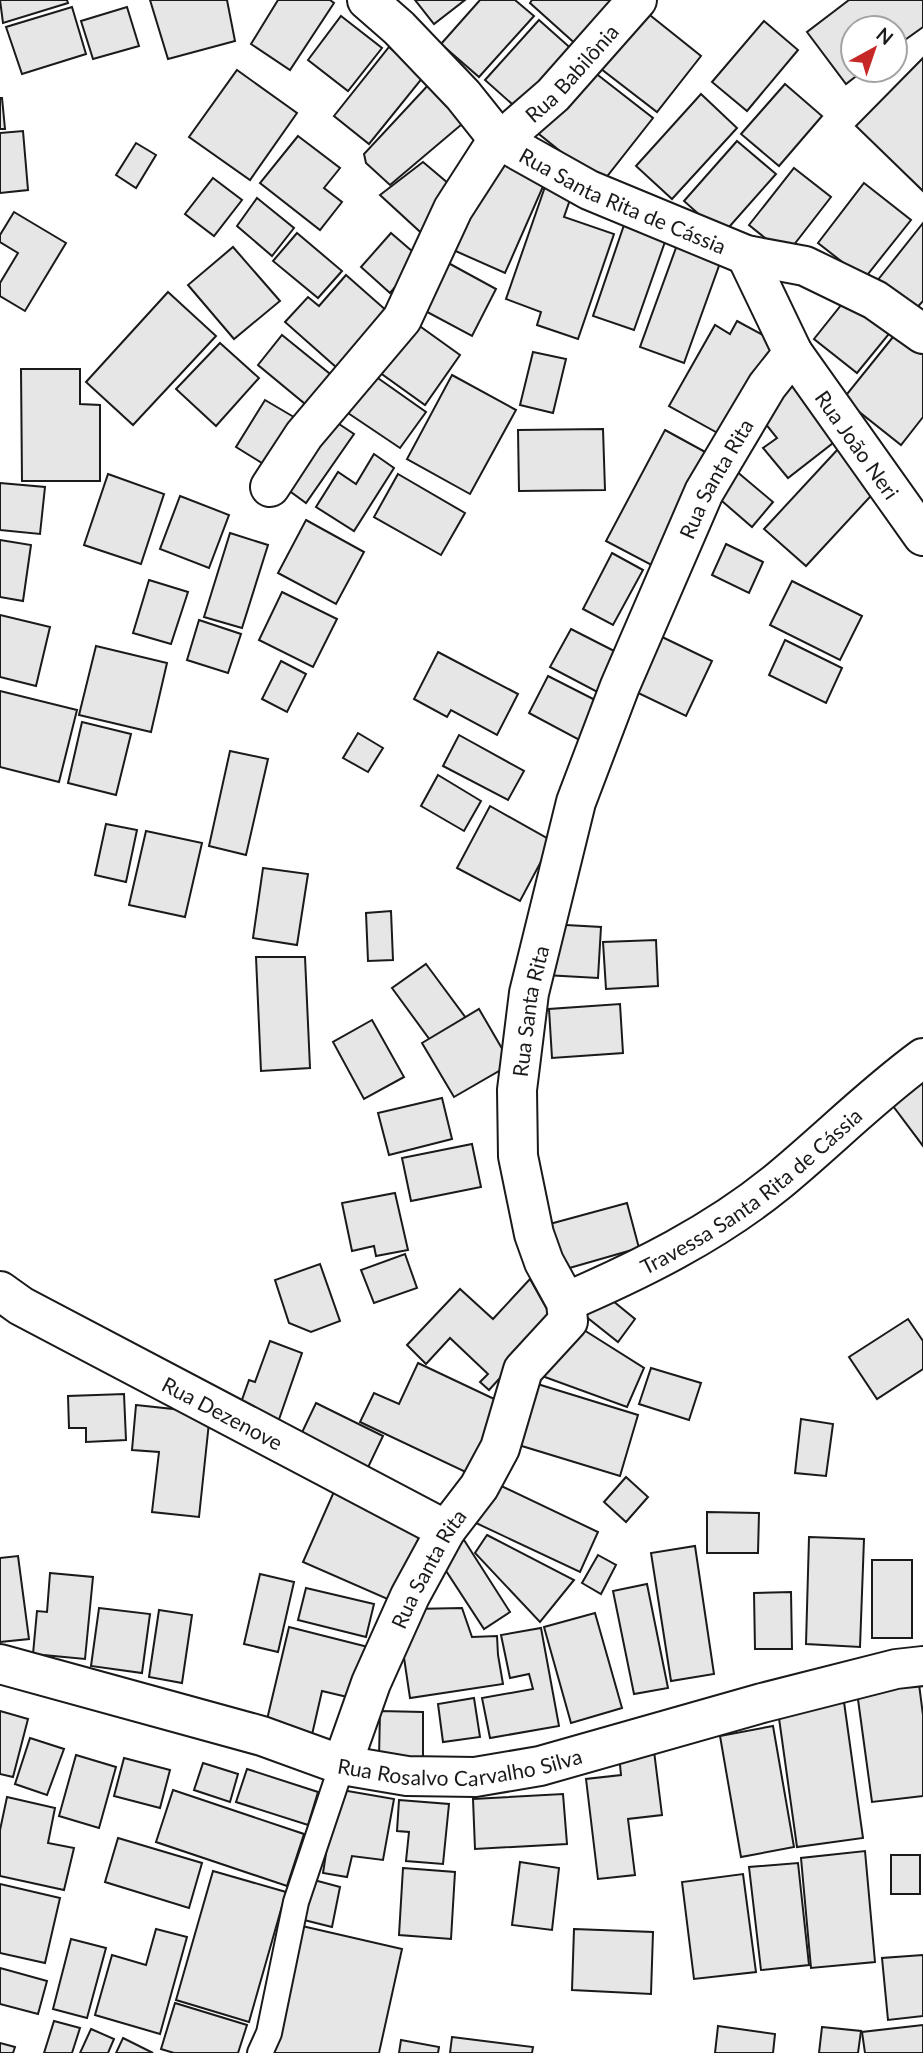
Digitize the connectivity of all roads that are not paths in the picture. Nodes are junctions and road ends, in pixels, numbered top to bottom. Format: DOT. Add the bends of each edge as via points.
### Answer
graph roads {
  1 [pos="367,0"];
  2 [pos="637,0"];
  3 [pos="498,139"];
  4 [pos="746,255"];
  5 [pos="923,334"];
  6 [pos="793,354"];
  7 [pos="270,487"];
  8 [pos="923,536"];
  9 [pos="923,1058"];
  10 [pos="0,1291"];
  11 [pos="566,1302"];
  12 [pos="446,1530"];
  13 [pos="0,1664"];
  14 [pos="923,1666"];
  15 [pos="342,1765"];
  16 [pos="260,2053"];
  1 -- 3 [label="street, Rua Santa Rita de Cássia" via="463,95"];
  2 -- 3 [label="street, Rua Babilônia" via="554,95"];
  3 -- 4 [label="street, Rua Santa Rita de Cássia" via="589,190"];
  3 -- 7 [label="street, Rua Babilônia" via="453,209 402,318 304,435"];
  4 -- 5 [label="street, Rua Santa Rita de Cássia" via="805,267 876,300"];
  4 -- 6 [label="street"];
  6 -- 8 [label="street, Rua João Neri"];
  6 -- 11 [label="street, Rua Santa Rita" via="767,386 704,492 620,686 576,802 529,993 517,1090 518,1156 534,1234"];
  9 -- 11 [label="street, Travessa Santa Rita de Cássia" via="774,1185 632,1274"];
  10 -- 12 [label="street, Rua Dezenove"];
  11 -- 12 [label="street, Rua Santa Rita" via="568,1321 523,1370 500,1448 479,1487"];
  12 -- 15 [label="street, Rua Santa Rita" via="382,1658"];
  13 -- 15 [label="street, Rua Rosalvo Carvalho Silva" via="262,1736"];
  14 -- 15 [label="street, Rua Rosalvo Carvalho Silva" via="762,1703 540,1766 475,1777 407,1776"];
  15 -- 16 [label="lane" via="296,1902 269,2033"];
}
